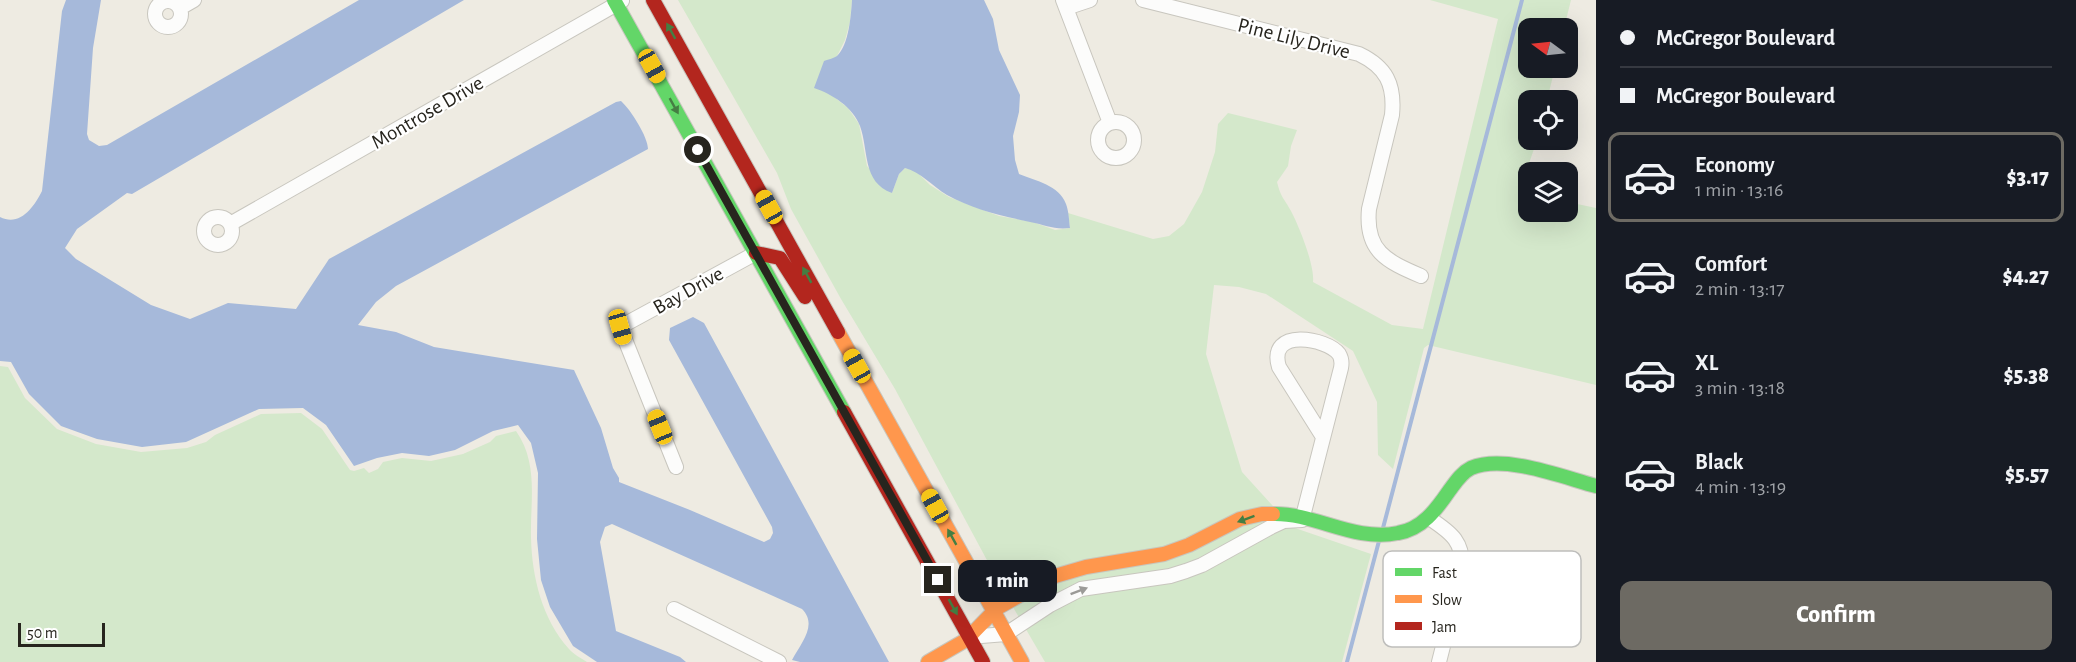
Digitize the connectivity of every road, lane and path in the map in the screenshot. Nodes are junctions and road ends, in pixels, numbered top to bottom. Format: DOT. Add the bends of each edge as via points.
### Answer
graph roads {
  1 [pos="194,0"];
  2 [pos="653,0"];
  3 [pos="1090,0"];
  4 [pos="1143,0"];
  5 [pos="619,1"];
  6 [pos="1159,2"];
  7 [pos="1064,4"];
  8 [pos="180,8"];
  9 [pos="1110,123"];
  10 [pos="230,224"];
  11 [pos="756,253"];
  12 [pos="1421,276"];
  13 [pos="838,331"];
  14 [pos="1323,437"];
  15 [pos="676,467"];
  16 [pos="1596,486"];
  17 [pos="1429,518"];
  18 [pos="1302,519"];
  19 [pos="1461,551"];
  20 [pos="674,609"];
  21 [pos="993,610"];
  22 [pos="1006,634"];
  23 [pos="969,637"];
  24 [pos="1443,647"];
  25 [pos="779,662"];
  26 [pos="928,662"];
  27 [pos="983,662"];
  28 [pos="1022,662"];
  29 [pos="1439,662"];
  1 -- 8 [label="street"];
  13 -- 2 [label="main road, one-way"];
  3 -- 7 [label="street"];
  4 -- 6 [label="street, Pine Lily Drive"];
  5 -- 10 [label="street, Montrose Drive"];
  5 -- 11 [label="main road, one-way"];
  6 -- 12 [label="street, Pine Lily Drive" via="1359,54 1383,71 1392,92 1392,115 1368,223 1376,249 1386,259"];
  7 -- 9 [label="street"];
  11 -- 13 [label="main road" via="780,258 814,310"];
  11 -- 15 [label="street, Bay Drive" via="620,327"];
  11 -- 23 [label="main road, one-way"];
  21 -- 13 [label="main road, one-way"];
  14 -- 14 [label="street" via="1342,359 1327,345 1289,340 1279,350 1279,368"];
  14 -- 18 [label="street"];
  16 -- 17 [label="main road" via="1514,466 1486,464 1463,473"];
  17 -- 18 [label="main road" via="1400,533 1372,536"];
  17 -- 19 [label="street" via="1456,540"];
  18 -- 21 [label="main road, one-way" via="1260,514 1179,549 1095,564 1052,577"];
  22 -- 18 [label="street, one-way" via="1081,589 1170,576 1202,565 1284,521"];
  20 -- 25 [label="street"];
  21 -- 22 [label="main road"];
  21 -- 23 [label="main road"];
  22 -- 23 [label="street"];
  22 -- 28 [label="main road"];
  23 -- 26 [label="main road"];
  23 -- 27 [label="main road"];
  24 -- 29 [label="street"];
}
